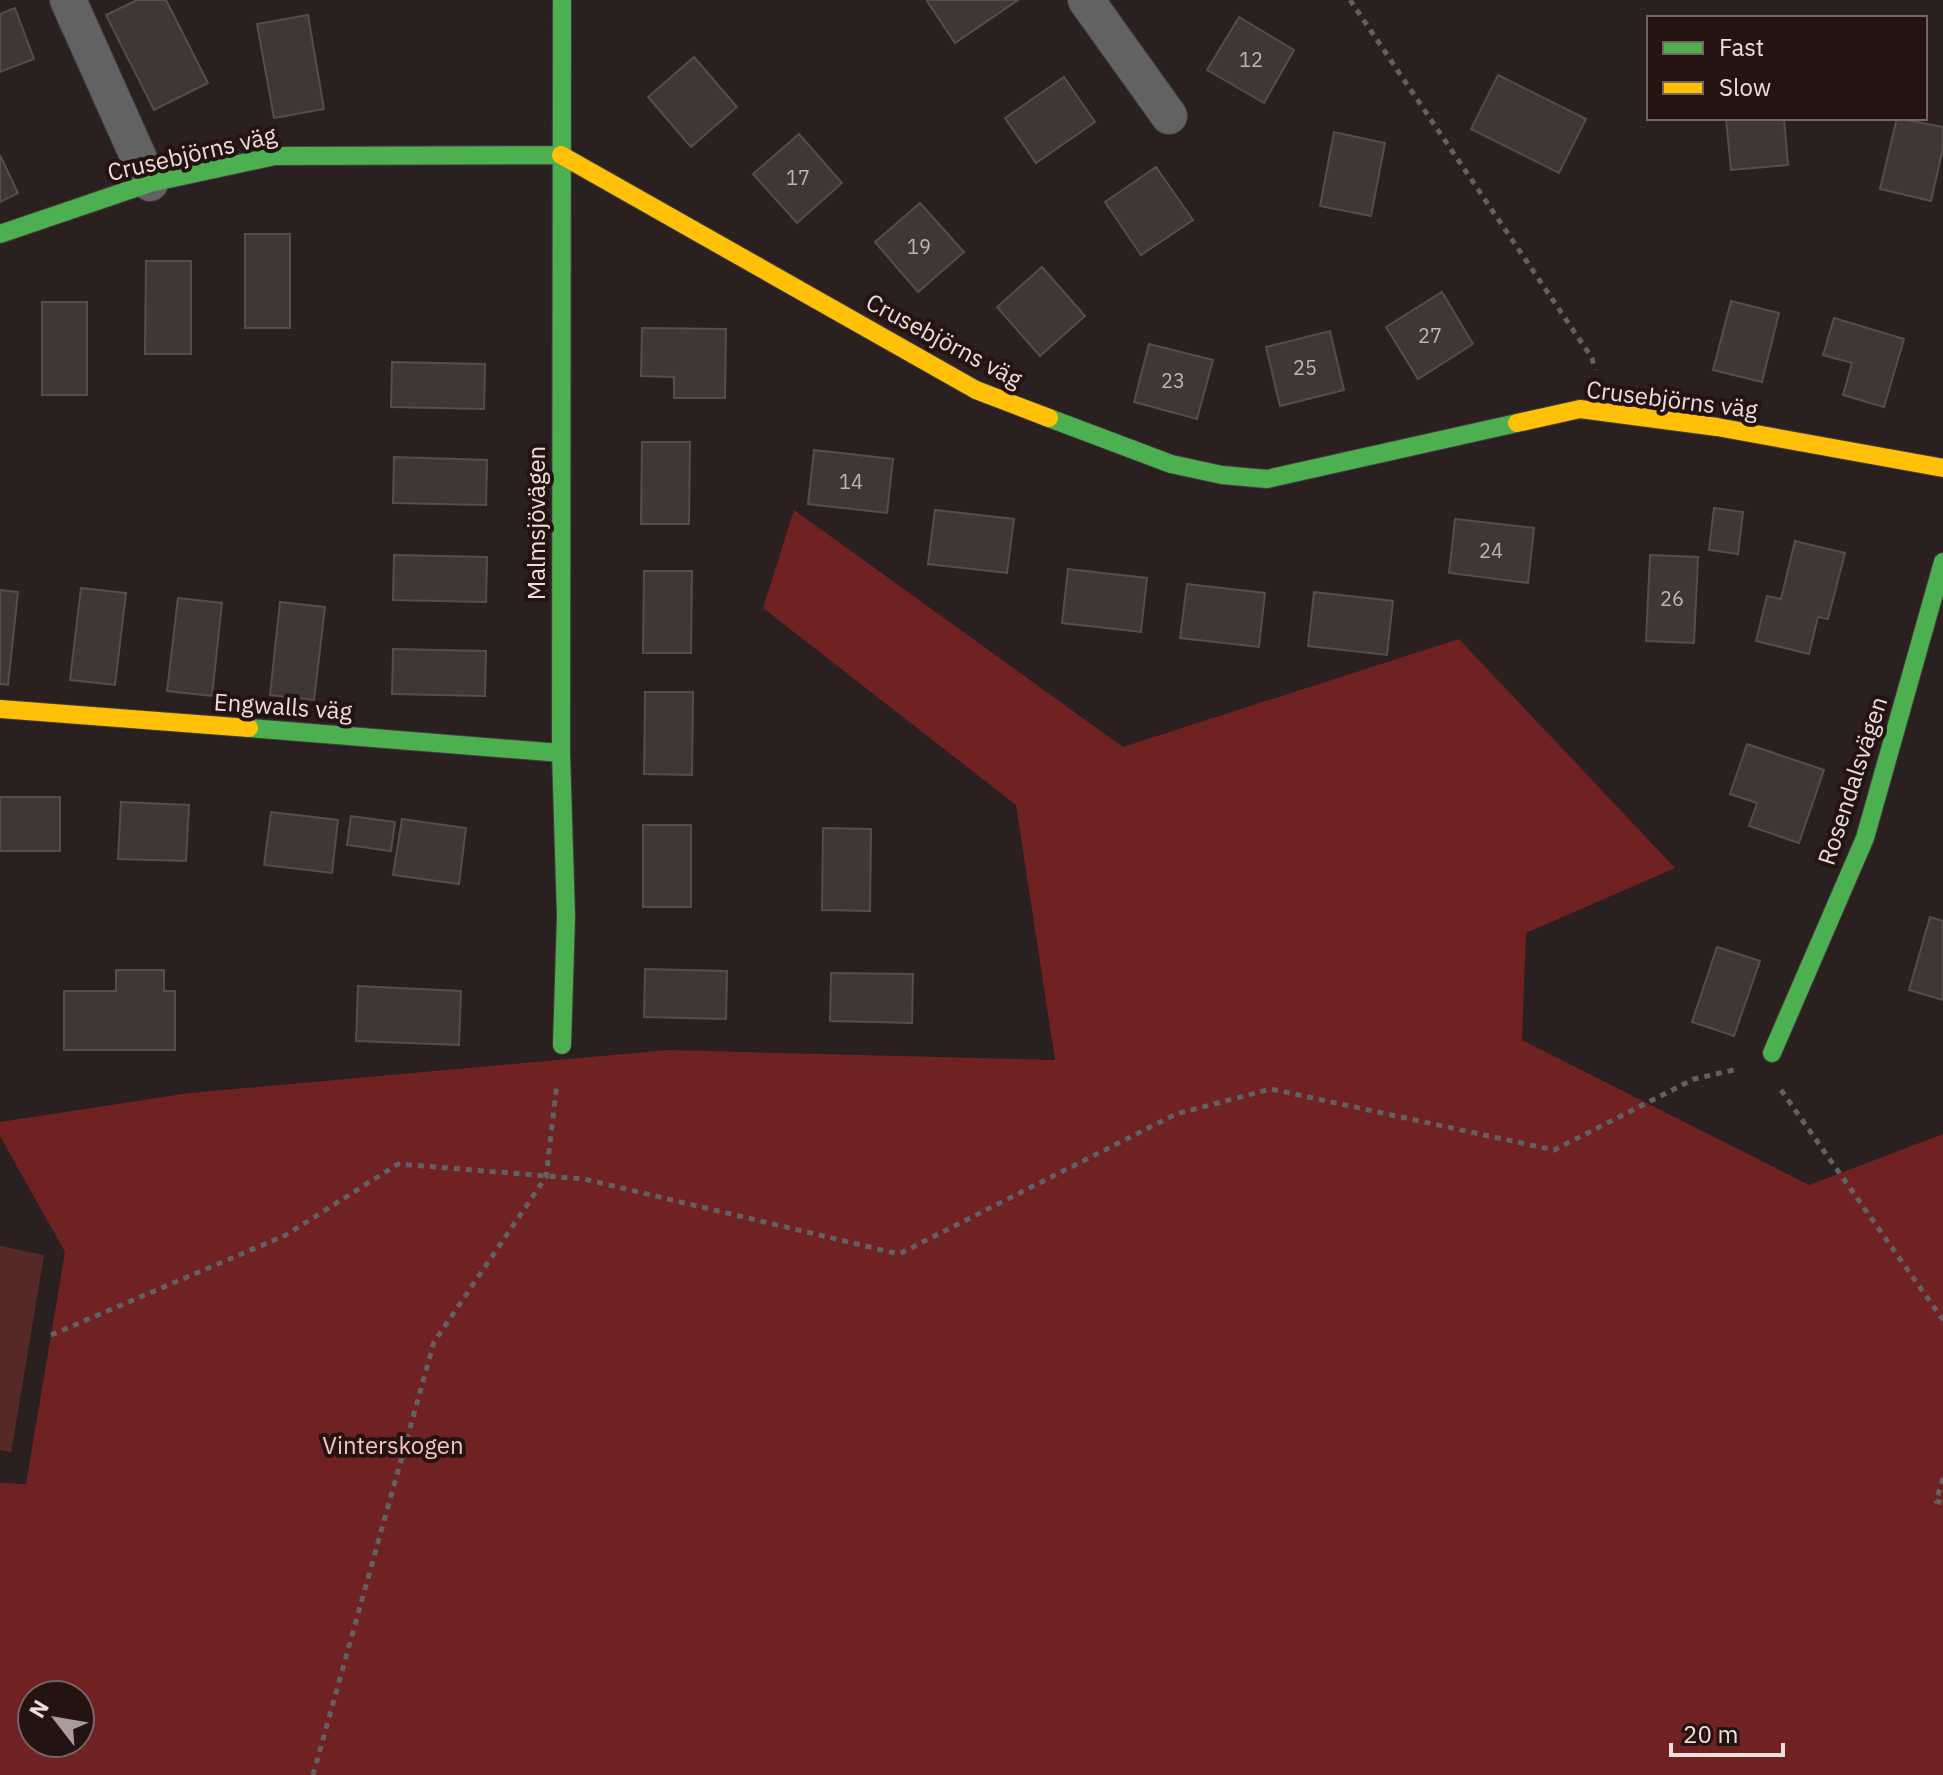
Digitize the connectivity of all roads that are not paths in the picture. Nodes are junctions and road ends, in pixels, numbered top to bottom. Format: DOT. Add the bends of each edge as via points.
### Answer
graph roads {
  1 [pos="68,0"];
  2 [pos="562,0"];
  3 [pos="1086,0"];
  4 [pos="1169,116"];
  5 [pos="560,155"];
  6 [pos="150,183"];
  7 [pos="0,234"];
  8 [pos="1943,468"];
  9 [pos="1943,562"];
  10 [pos="0,709"];
  11 [pos="561,753"];
  12 [pos="562,1045"];
  13 [pos="1767,1058"];
  1 -- 6 [label="street"];
  2 -- 5 [label="street, Malmsjövägen"];
  3 -- 4 [label="street"];
  5 -- 6 [label="street, Crusebjörns väg" via="275,156"];
  5 -- 8 [label="street, Crusebjörns väg" via="976,390 1171,464 1267,479 1580,409"];
  5 -- 11 [label="street, Malmsjövägen"];
  6 -- 7 [label="street, Crusebjörns väg"];
  9 -- 13 [label="street, Rosendalsvägen" via="1865,838"];
  10 -- 11 [label="street, Engwalls väg"];
  11 -- 12 [label="street, Malmsjövägen" via="566,916"];
}
